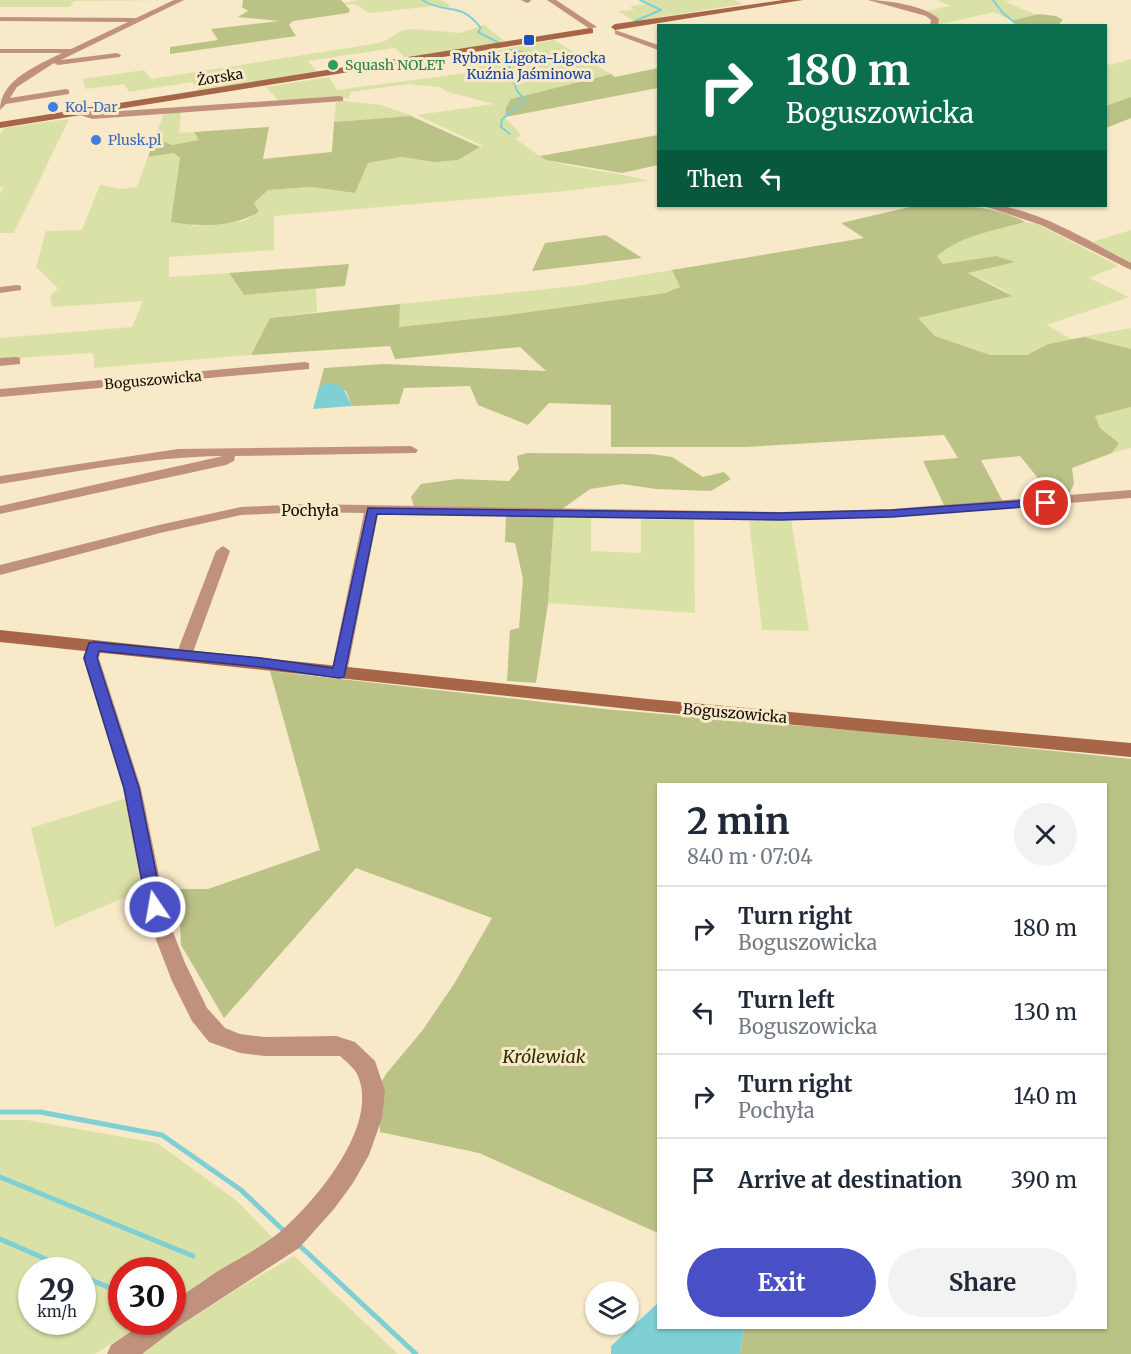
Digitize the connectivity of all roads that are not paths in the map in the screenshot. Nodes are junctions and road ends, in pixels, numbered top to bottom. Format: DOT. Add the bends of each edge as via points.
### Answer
graph roads {
  1 [pos="180,0"];
  2 [pos="551,0"];
  3 [pos="800,0"];
  4 [pos="872,0"];
  5 [pos="0,19"];
  6 [pos="139,20"];
  7 [pos="934,24"];
  8 [pos="605,30"];
  9 [pos="657,48"];
  10 [pos="0,51"];
  11 [pos="71,51"];
  12 [pos="117,55"];
  13 [pos="45,64"];
  14 [pos="6,81"];
  15 [pos="19,82"];
  16 [pos="66,92"];
  17 [pos="340,99"];
  18 [pos="2,104"];
  19 [pos="78,113"];
  20 [pos="0,125"];
  21 [pos="992,207"];
  22 [pos="1131,267"];
  23 [pos="16,288"];
  24 [pos="0,290"];
  25 [pos="16,361"];
  26 [pos="0,362"];
  27 [pos="305,366"];
  28 [pos="0,393"];
  29 [pos="411,450"];
  30 [pos="234,452"];
  31 [pos="0,480"];
  32 [pos="1131,494"];
  33 [pos="0,510"];
  34 [pos="372,510"];
  35 [pos="223,552"];
  36 [pos="0,570"];
  37 [pos="0,636"];
  38 [pos="94,646"];
  39 [pos="184,655"];
  40 [pos="339,674"];
  41 [pos="1131,750"];
  42 [pos="186,1308"];
  43 [pos="147,1335"];
  44 [pos="120,1354"];
  1 -- 6 [label="street"];
  2 -- 8 [label="street"];
  3 -- 8 [label="main road, Żorska"];
  4 -- 7 [label="street" via="929,14"];
  5 -- 6 [label="street"];
  6 -- 11 [label="street"];
  8 -- 9 [label="street"];
  8 -- 19 [label="main road, Żorska"];
  10 -- 11 [label="street"];
  11 -- 13 [label="street"];
  12 -- 13 [label="street"];
  13 -- 15 [label="street"];
  14 -- 15 [label="street"];
  15 -- 18 [label="street"];
  16 -- 18 [label="street"];
  17 -- 19 [label="street" via="92,116"];
  19 -- 20 [label="main road, Żorska"];
  21 -- 22 [label="street" via="1045,223"];
  23 -- 24 [label="street"];
  25 -- 26 [label="street"];
  27 -- 28 [label="street, Boguszowicka"];
  29 -- 30 [label="street"];
  30 -- 31 [label="street" via="178,453"];
  30 -- 33 [label="street" via="226,461"];
  32 -- 34 [label="street, Pochyła" via="892,513 780,516"];
  34 -- 36 [label="street, Pochyła" via="242,511"];
  34 -- 40 [label="street"];
  35 -- 39 [label="street"];
  37 -- 38 [label="main road, Boguszowicka"];
  38 -- 39 [label="main road, Boguszowicka"];
  38 -- 42 [label="street" via="91,658 132,788 158,919 204,1023 217,1034 243,1043 345,1048 363,1062 374,1088 367,1135 303,1228 275,1251"];
  39 -- 40 [label="main road, Boguszowicka"];
  40 -- 41 [label="main road, Boguszowicka"];
  43 -- 44 [label="street"];
}
